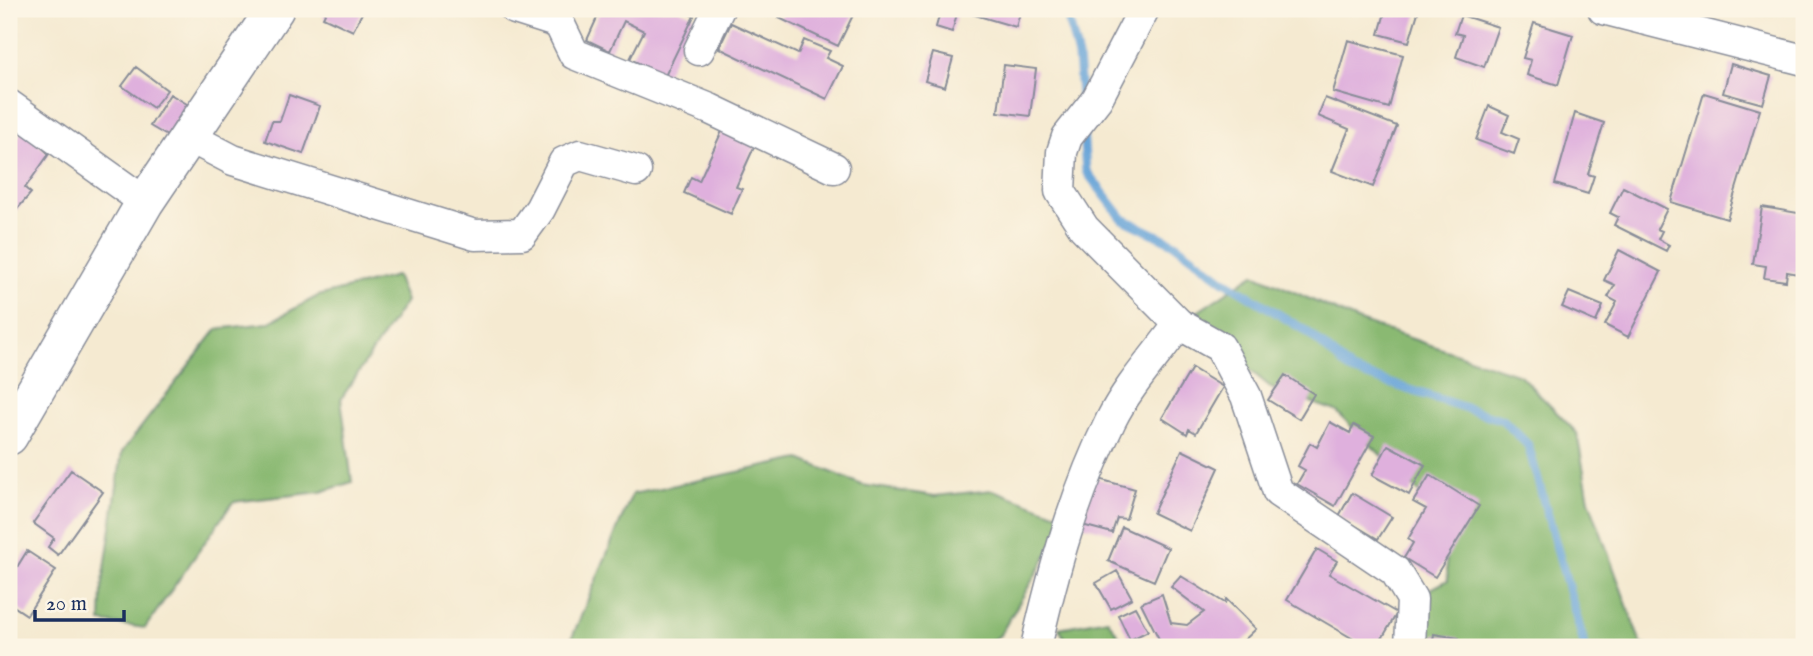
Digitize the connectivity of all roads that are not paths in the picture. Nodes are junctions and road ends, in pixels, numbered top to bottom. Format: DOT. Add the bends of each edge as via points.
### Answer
graph roads {
  1 [pos="275,9"];
  2 [pos="515,9"];
  3 [pos="719,9"];
  4 [pos="1144,9"];
  5 [pos="1603,9"];
  6 [pos="699,50"];
  7 [pos="1804,60"];
  8 [pos="9,105"];
  9 [pos="189,137"];
  10 [pos="834,169"];
  11 [pos="636,171"];
  12 [pos="145,202"];
  13 [pos="1178,324"];
  14 [pos="9,436"];
  15 [pos="1036,647"];
  16 [pos="1410,647"];
  1 -- 9 [label="street"];
  2 -- 10 [label="street" via="559,23 573,54 709,109"];
  3 -- 6 [label="street"];
  4 -- 13 [label="street" via="1097,99 1067,137 1060,191 1084,228"];
  5 -- 7 [label="street"];
  8 -- 12 [label="street"];
  9 -- 11 [label="street" via="233,160 475,235 522,234 564,162 580,155"];
  9 -- 12 [label="street"];
  12 -- 14 [label="street"];
  13 -- 15 [label="street" via="1112,418 1069,518"];
  13 -- 16 [label="street" via="1220,347 1246,397 1278,492 1395,571 1412,598"];
}
